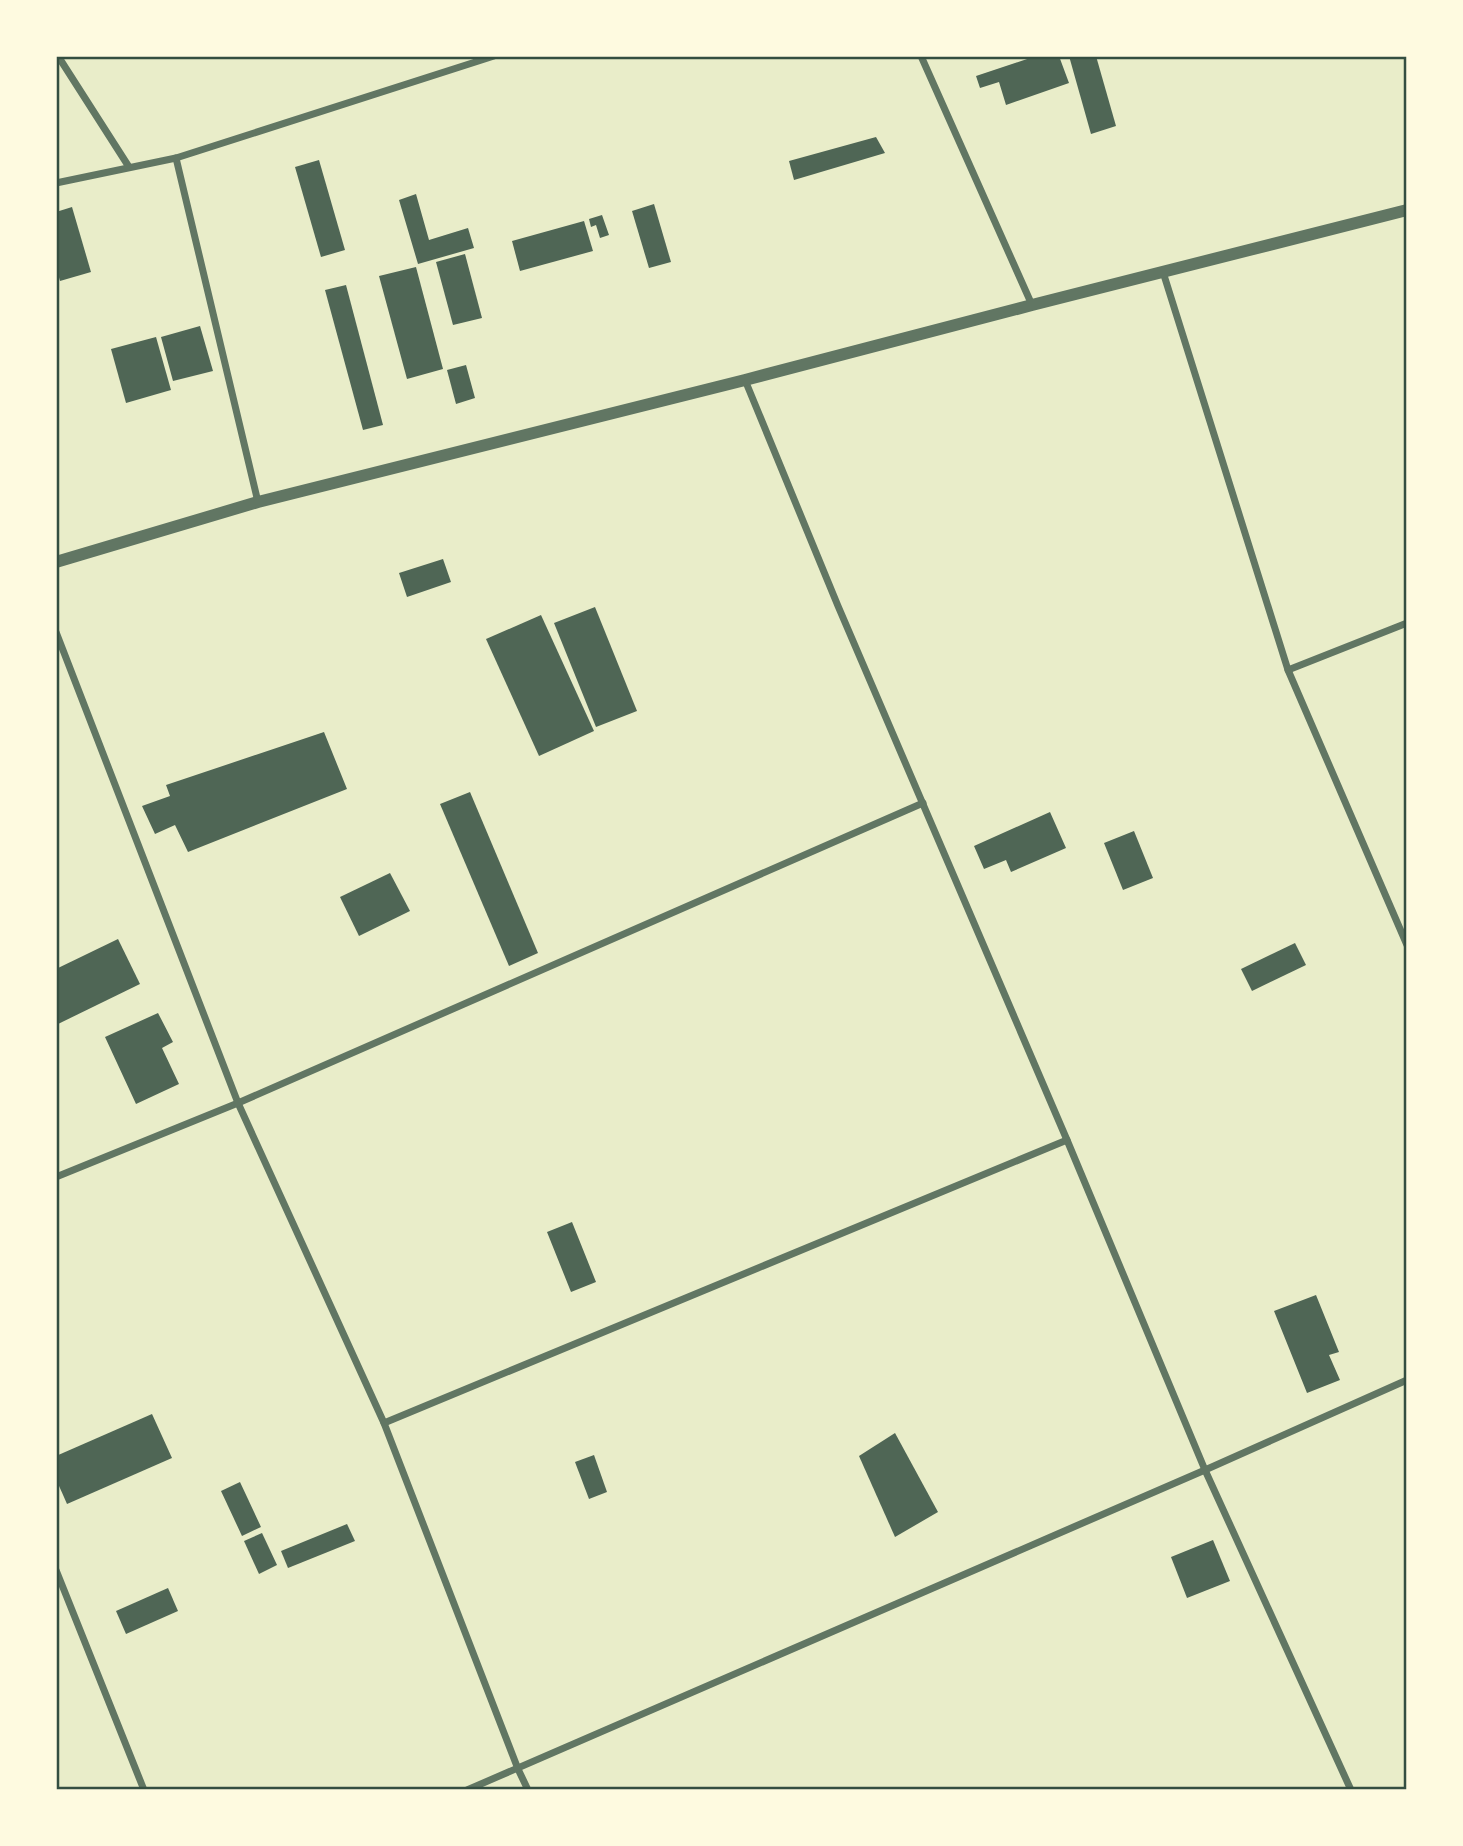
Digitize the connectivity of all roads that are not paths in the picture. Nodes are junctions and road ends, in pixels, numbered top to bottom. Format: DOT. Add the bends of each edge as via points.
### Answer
graph roads {
  1 [pos="58,56"];
  2 [pos="456,56"];
  3 [pos="494,56"];
  4 [pos="921,56"];
  5 [pos="461,65"];
  6 [pos="176,158"];
  7 [pos="129,167"];
  8 [pos="56,183"];
  9 [pos="1407,210"];
  10 [pos="1163,272"];
  11 [pos="1032,305"];
  12 [pos="745,380"];
  13 [pos="258,502"];
  14 [pos="56,562"];
  15 [pos="1407,623"];
  16 [pos="56,632"];
  17 [pos="1288,670"];
  18 [pos="923,803"];
  19 [pos="1407,945"];
  20 [pos="238,1103"];
  21 [pos="1067,1140"];
  22 [pos="56,1177"];
  23 [pos="1407,1380"];
  24 [pos="384,1423"];
  25 [pos="1205,1470"];
  26 [pos="56,1570"];
  27 [pos="518,1769"];
  28 [pos="144,1790"];
  29 [pos="467,1790"];
  30 [pos="528,1790"];
  31 [pos="1351,1790"];
  1 -- 7 [label="street"];
  2 -- 5 [label="street"];
  3 -- 5 [label="street"];
  4 -- 11 [label="street"];
  5 -- 6 [label="street"];
  6 -- 7 [label="street"];
  6 -- 13 [label="street"];
  7 -- 8 [label="street"];
  9 -- 10 [label="street"];
  10 -- 11 [label="street"];
  10 -- 17 [label="street"];
  11 -- 12 [label="street"];
  12 -- 13 [label="street"];
  12 -- 18 [label="street"];
  13 -- 14 [label="street"];
  15 -- 17 [label="street"];
  16 -- 20 [label="street"];
  17 -- 19 [label="street"];
  18 -- 20 [label="street"];
  18 -- 21 [label="street"];
  20 -- 22 [label="street"];
  20 -- 24 [label="street"];
  21 -- 24 [label="street"];
  21 -- 25 [label="street"];
  23 -- 25 [label="street"];
  24 -- 27 [label="street"];
  25 -- 27 [label="street"];
  25 -- 31 [label="street"];
  26 -- 28 [label="street"];
  27 -- 29 [label="street"];
  27 -- 30 [label="street"];
}
